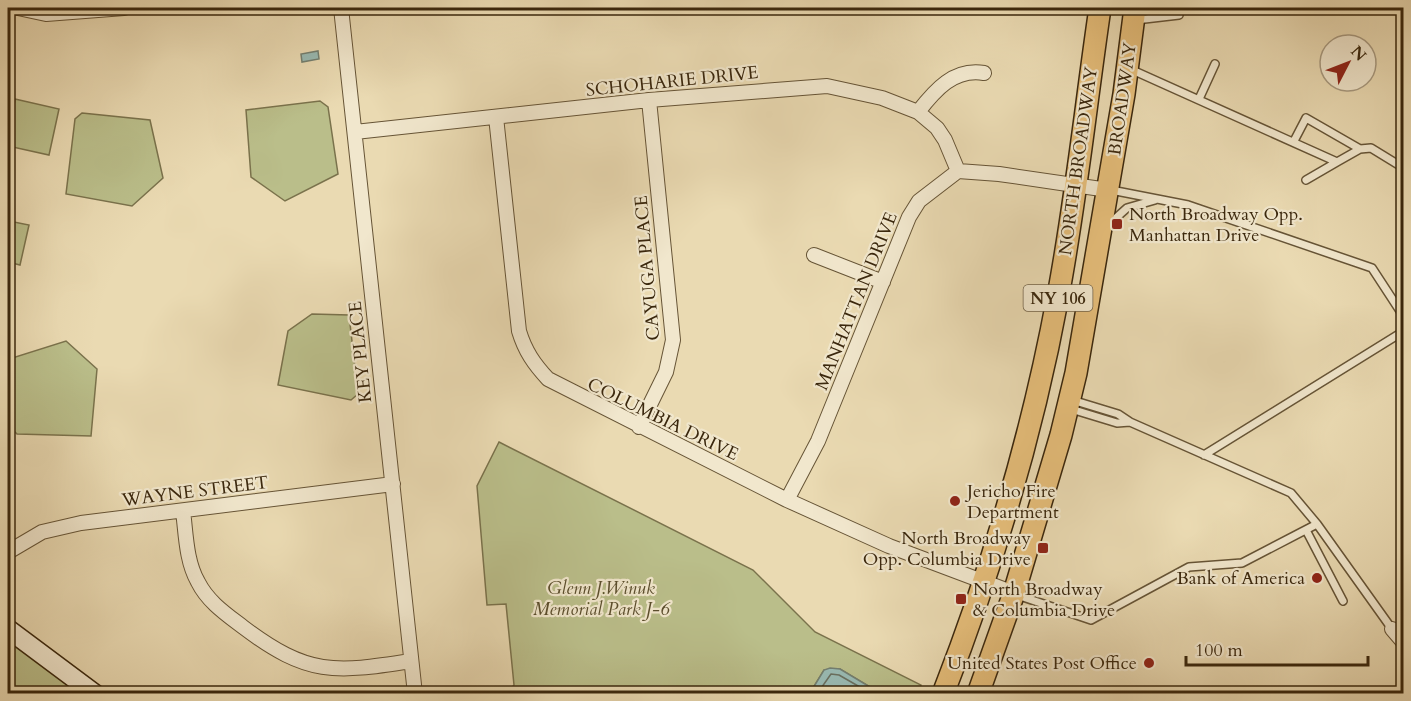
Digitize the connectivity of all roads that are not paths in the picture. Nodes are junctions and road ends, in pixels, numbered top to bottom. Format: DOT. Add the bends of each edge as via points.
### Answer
graph roads {
  1 [pos="18,8"];
  2 [pos="124,8"];
  3 [pos="341,8"];
  4 [pos="1100,8"];
  5 [pos="1134,14"];
  6 [pos="1179,15"];
  7 [pos="1215,64"];
  8 [pos="1127,68"];
  9 [pos="984,73"];
  10 [pos="1199,99"];
  11 [pos="649,100"];
  12 [pos="918,112"];
  13 [pos="496,117"];
  14 [pos="355,132"];
  15 [pos="1294,141"];
  16 [pos="1360,149"];
  17 [pos="1337,162"];
  18 [pos="1402,167"];
  19 [pos="958,171"];
  20 [pos="1306,180"];
  21 [pos="1075,186"];
  22 [pos="1108,190"];
  23 [pos="1158,199"];
  24 [pos="1100,237"];
  25 [pos="814,255"];
  26 [pos="883,282"];
  27 [pos="1404,317"];
  28 [pos="1404,331"];
  29 [pos="1068,403"];
  30 [pos="639,427"];
  31 [pos="1204,455"];
  32 [pos="393,484"];
  33 [pos="787,500"];
  34 [pos="183,511"];
  35 [pos="1317,524"];
  36 [pos="1306,530"];
  37 [pos="8,552"];
  38 [pos="984,583"];
  39 [pos="1014,593"];
  40 [pos="1343,601"];
  41 [pos="8,629"];
  42 [pos="1392,629"];
  43 [pos="1404,643"];
  44 [pos="411,661"];
  45 [pos="95,693"];
  46 [pos="415,693"];
  47 [pos="943,693"];
  48 [pos="978,693"];
  1 -- 2 [label="street" via="46,14"];
  3 -- 14 [label="street, KEY PLACE"];
  4 -- 21 [label="main road, NORTH BROADWAY / NY 106"];
  5 -- 6 [label="lane"];
  5 -- 8 [label="main road, BROADWAY / NY 106"];
  7 -- 10 [label="lane"];
  8 -- 10 [label="lane"];
  8 -- 22 [label="main road, BROADWAY / NY 106"];
  9 -- 12 [label="street" via="970,71 945,82"];
  10 -- 15 [label="lane"];
  11 -- 12 [label="street, SCHOHARIE DRIVE" via="827,86 882,98"];
  11 -- 13 [label="street, SCHOHARIE DRIVE"];
  11 -- 30 [label="street, CAYUGA PLACE" via="673,340 666,372"];
  12 -- 19 [label="street, SCHOHARIE DRIVE" via="937,128"];
  13 -- 14 [label="street, SCHOHARIE DRIVE"];
  13 -- 30 [label="street, COLUMBIA DRIVE" via="524,348 549,379"];
  14 -- 32 [label="street, KEY PLACE"];
  15 -- 16 [label="lane" via="1306,118"];
  15 -- 17 [label="lane"];
  16 -- 17 [label="lane"];
  16 -- 18 [label="lane" via="1371,148"];
  17 -- 20 [label="lane"];
  19 -- 21 [label="street"];
  19 -- 26 [label="street, MANHATTAN DRIVE" via="919,201 909,216"];
  21 -- 22 [label="street"];
  21 -- 38 [label="main road, NORTH BROADWAY / NY 106" via="1058,296"];
  22 -- 23 [label="lane"];
  22 -- 24 [label="main road, NORTH BROADWAY / NY 106"];
  23 -- 24 [label="lane" via="1127,208"];
  23 -- 27 [label="lane" via="1188,205 1372,268"];
  24 -- 29 [label="main road, NORTH BROADWAY / NY 106"];
  25 -- 26 [label="street"];
  26 -- 33 [label="street, MANHATTAN DRIVE" via="818,441"];
  28 -- 31 [label="lane"];
  29 -- 31 [label="lane" via="1117,423 1130,423"];
  29 -- 39 [label="main road, NORTH BROADWAY / NY 106"];
  30 -- 33 [label="street, COLUMBIA DRIVE"];
  31 -- 35 [label="lane" via="1291,493"];
  32 -- 34 [label="street, WAYNE STREET"];
  32 -- 44 [label="street, KEY PLACE"];
  33 -- 38 [label="street, COLUMBIA DRIVE"];
  34 -- 37 [label="street, WAYNE STREET" via="71,525 42,532"];
  34 -- 44 [label="street" via="191,564 198,582 211,601 274,651 300,663 333,669"];
  35 -- 36 [label="lane"];
  35 -- 42 [label="lane"];
  36 -- 39 [label="lane" via="1242,563 1189,567 1091,620"];
  36 -- 40 [label="lane"];
  38 -- 39 [label="street, COLUMBIA DRIVE"];
  38 -- 47 [label="main road, NORTH BROADWAY / NY 106"];
  39 -- 48 [label="main road, NORTH BROADWAY / NY 106"];
  41 -- 45 [label="main road"];
  42 -- 43 [label="street"];
  44 -- 46 [label="street, KEY PLACE"];
}
